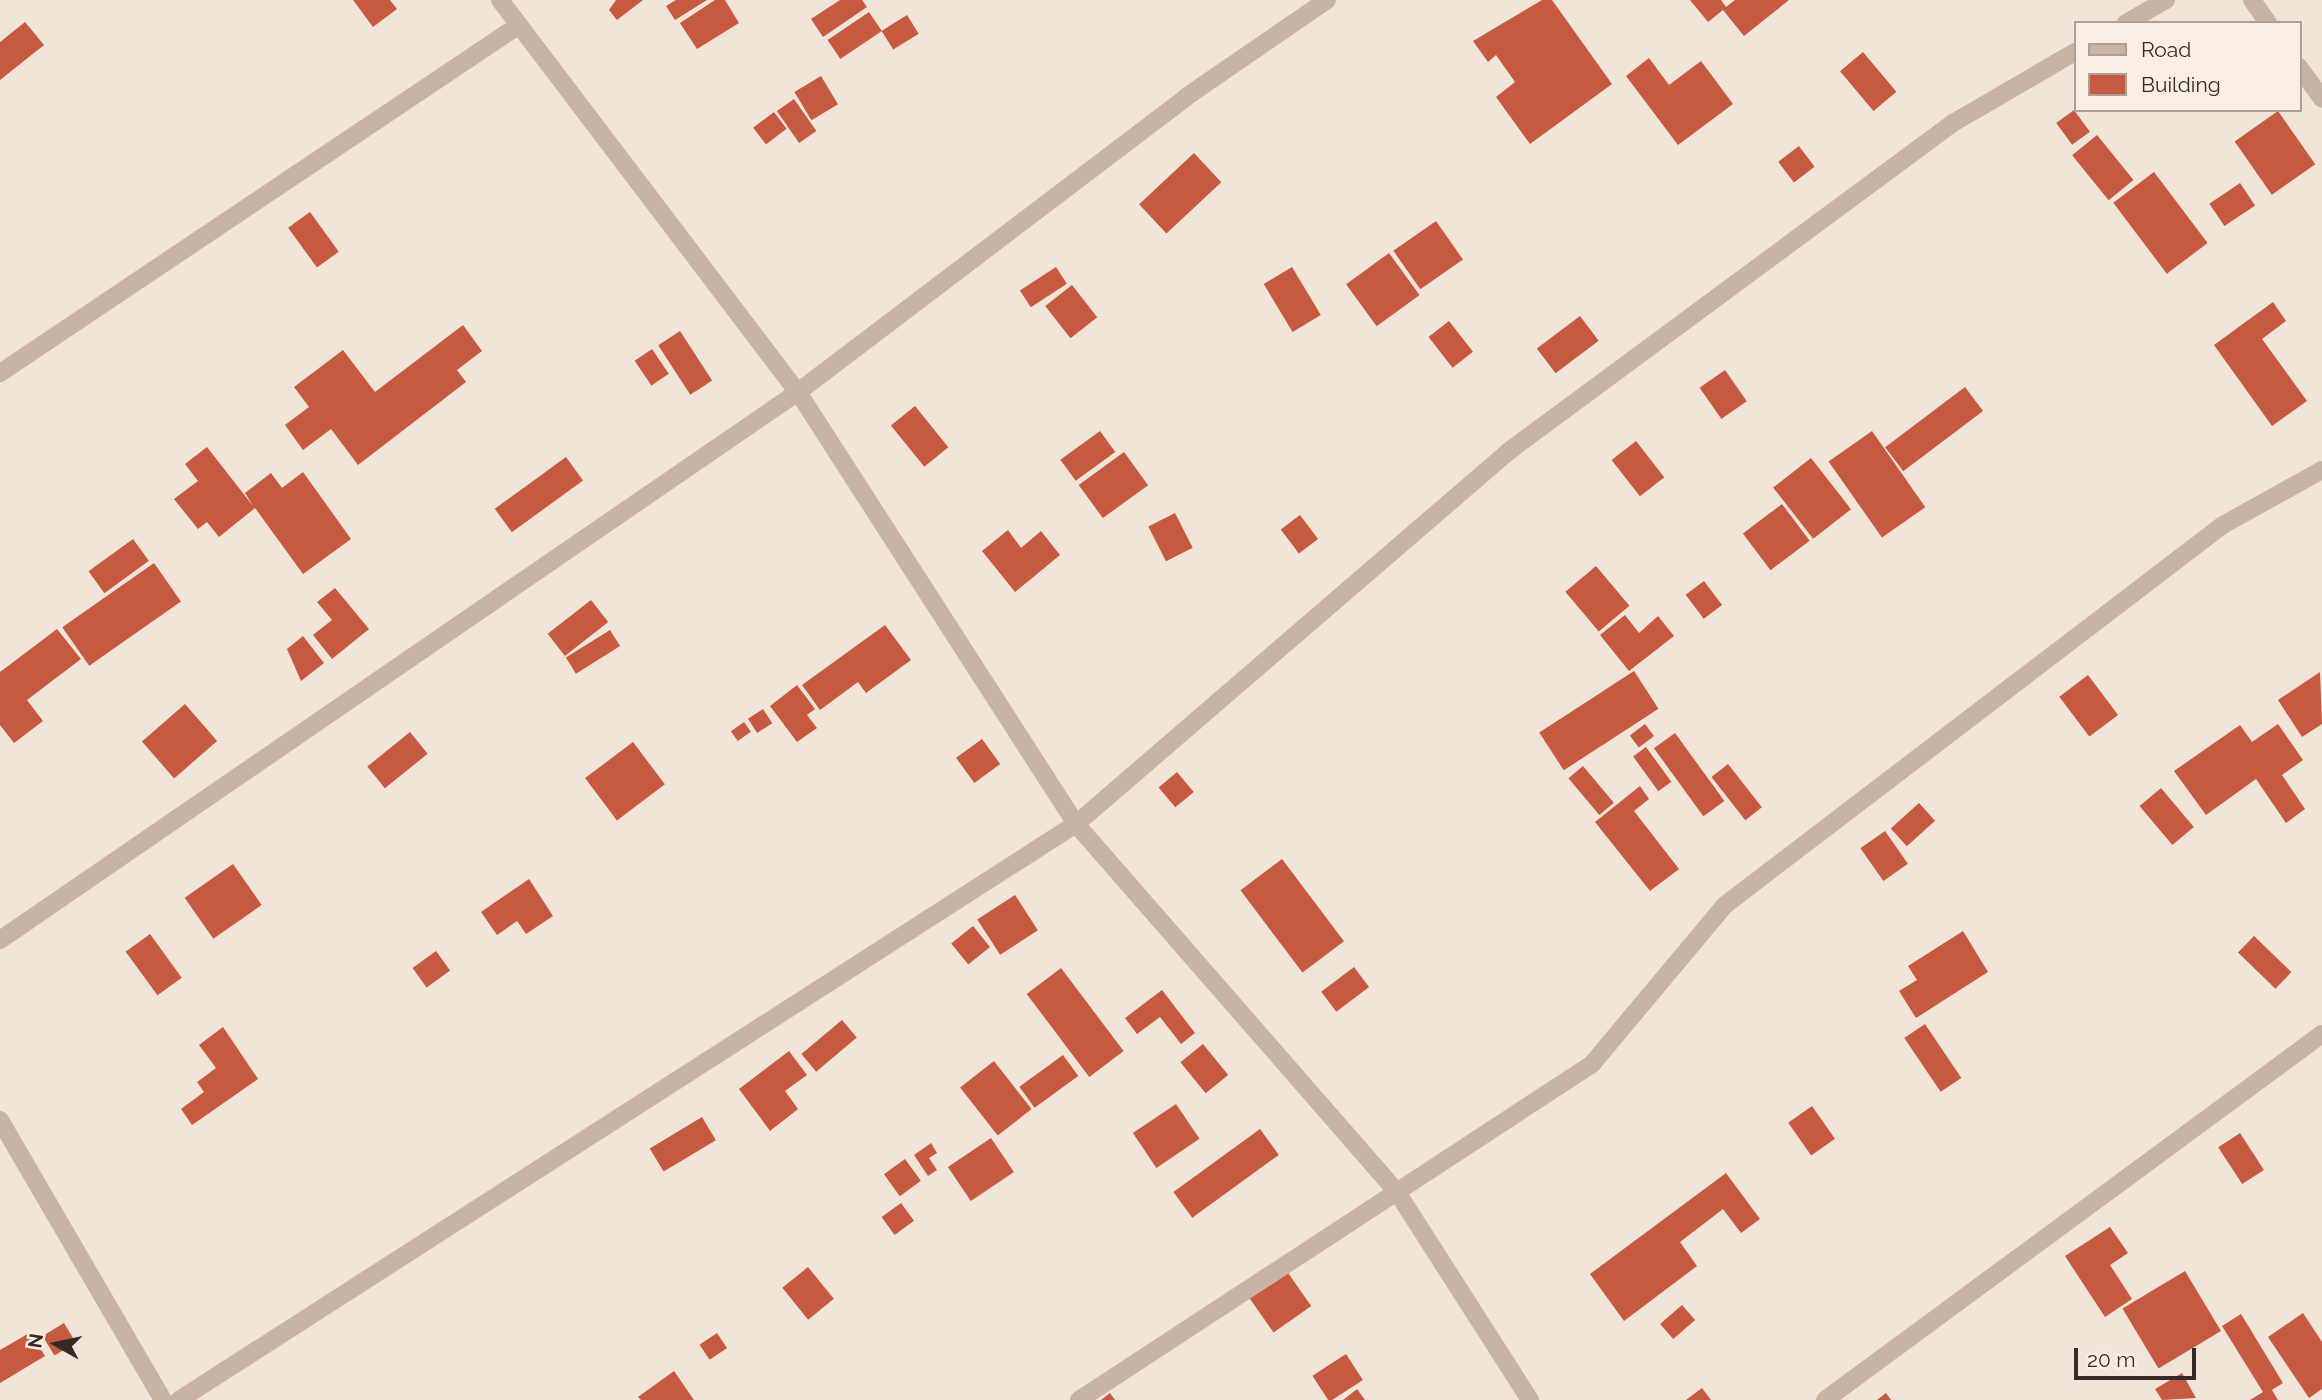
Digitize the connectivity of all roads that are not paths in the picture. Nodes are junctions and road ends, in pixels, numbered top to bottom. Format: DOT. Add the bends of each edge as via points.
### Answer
graph roads {
  1 [pos="500,0"];
  2 [pos="1327,0"];
  3 [pos="2166,0"];
  4 [pos="2252,0"];
  5 [pos="2129,21"];
  6 [pos="2267,21"];
  7 [pos="519,24"];
  8 [pos="2074,53"];
  9 [pos="2301,70"];
  10 [pos="2322,100"];
  11 [pos="0,373"];
  12 [pos="798,392"];
  13 [pos="2322,470"];
  14 [pos="1076,824"];
  15 [pos="0,940"];
  16 [pos="2322,1034"];
  17 [pos="0,1120"];
  18 [pos="1397,1192"];
  19 [pos="163,1400"];
  20 [pos="179,1400"];
  21 [pos="1079,1400"];
  22 [pos="1530,1400"];
  23 [pos="1825,1400"];
  1 -- 7 [label="street"];
  2 -- 12 [label="street" via="1186,97"];
  3 -- 5 [label="street"];
  4 -- 6 [label="street"];
  7 -- 11 [label="street"];
  7 -- 12 [label="street"];
  8 -- 14 [label="street" via="1953,123 1509,451"];
  9 -- 10 [label="street"];
  12 -- 14 [label="street"];
  12 -- 15 [label="street"];
  13 -- 18 [label="street" via="2223,525 1725,905 1592,1064"];
  14 -- 18 [label="street"];
  14 -- 20 [label="street"];
  16 -- 23 [label="street"];
  17 -- 19 [label="street"];
  18 -- 21 [label="street"];
  18 -- 22 [label="street"];
}
